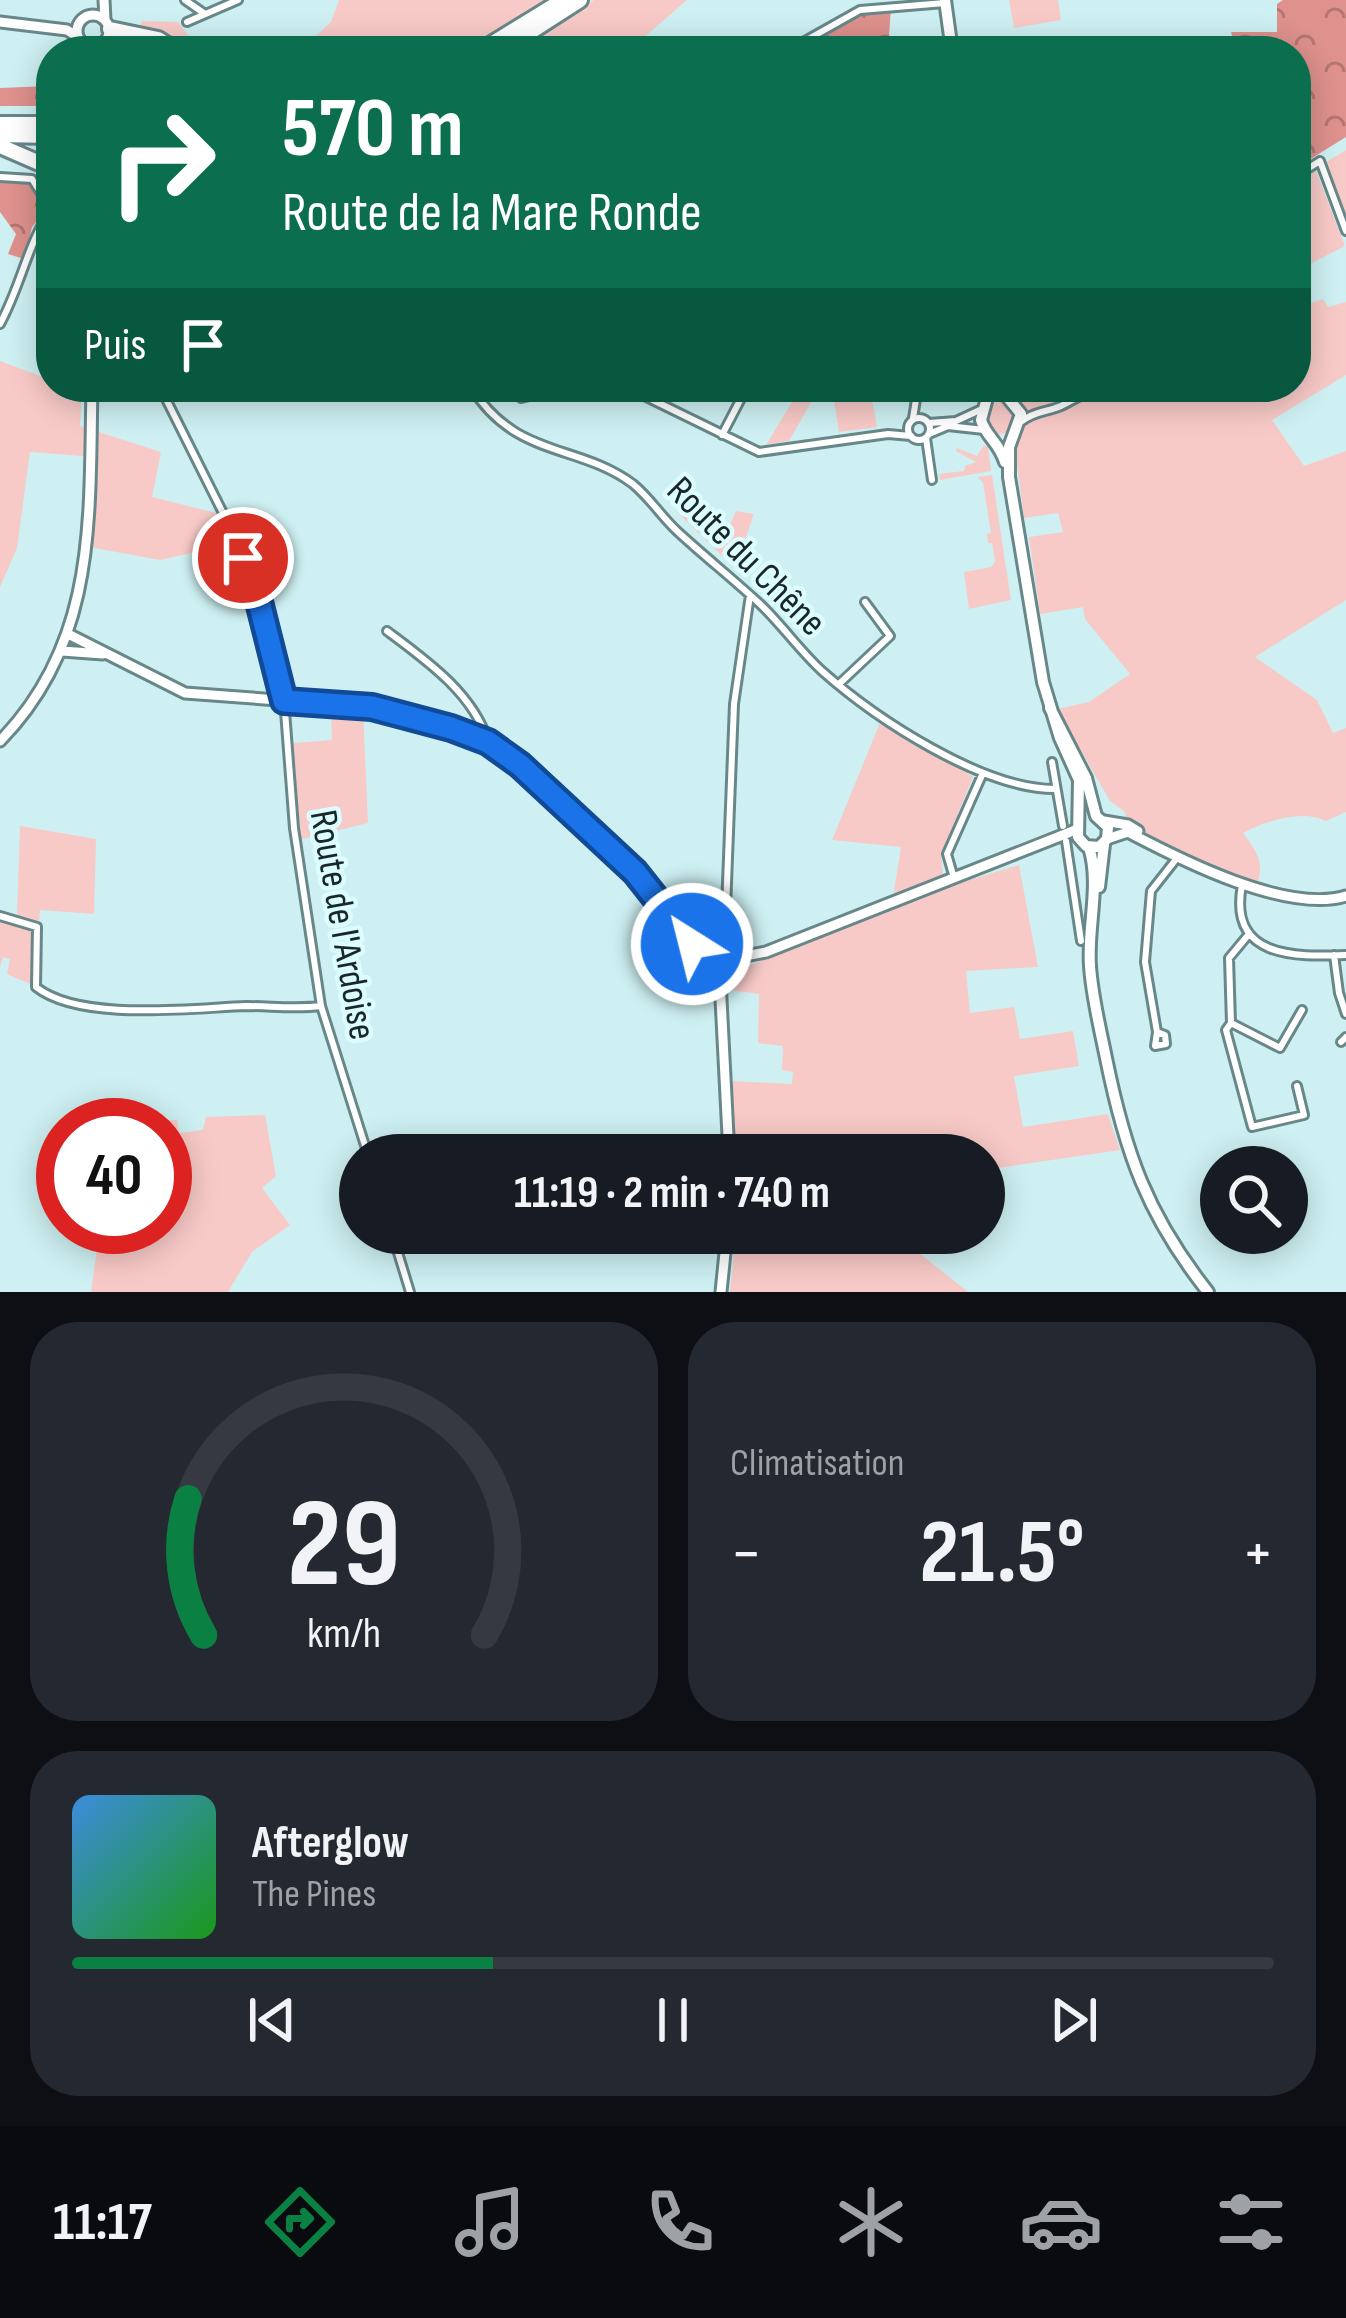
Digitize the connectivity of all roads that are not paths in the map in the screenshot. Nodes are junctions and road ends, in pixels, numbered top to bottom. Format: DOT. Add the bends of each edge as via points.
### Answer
graph roads {
  1 [pos="101,0"];
  2 [pos="185,0"];
  3 [pos="238,0"];
  4 [pos="563,0"];
  5 [pos="580,0"];
  6 [pos="945,2"];
  7 [pos="205,14"];
  8 [pos="84,18"];
  9 [pos="0,22"];
  10 [pos="187,22"];
  11 [pos="24,24"];
  12 [pos="73,36"];
  13 [pos="83,36"];
  14 [pos="101,36"];
  15 [pos="103,36"];
  16 [pos="504,36"];
  17 [pos="525,36"];
  18 [pos="814,36"];
  19 [pos="950,36"];
  20 [pos="0,124"];
  21 [pos="36,124"];
  22 [pos="0,135"];
  23 [pos="36,136"];
  24 [pos="0,146"];
  25 [pos="36,162"];
  26 [pos="1311,167"];
  27 [pos="0,177"];
  28 [pos="36,185"];
  29 [pos="1346,231"];
  30 [pos="36,236"];
  31 [pos="0,324"];
  32 [pos="91,402"];
  33 [pos="167,402"];
  34 [pos="482,402"];
  35 [pos="656,402"];
  36 [pos="739,402"];
  37 [pos="917,402"];
  38 [pos="920,402"];
  39 [pos="982,402"];
  40 [pos="990,402"];
  41 [pos="1013,402"];
  42 [pos="1015,402"];
  43 [pos="1067,402"];
  44 [pos="1039,410"];
  45 [pos="927,421"];
  46 [pos="910,422"];
  47 [pos="1016,429"];
  48 [pos="888,434"];
  49 [pos="990,434"];
  50 [pos="722,435"];
  51 [pos="928,436"];
  52 [pos="912,438"];
  53 [pos="928,461"];
  54 [pos="1009,477"];
  55 [pos="932,480"];
  56 [pos="749,596"];
  57 [pos="866,602"];
  58 [pos="387,631"];
  59 [pos="68,634"];
  60 [pos="62,651"];
  61 [pos="103,654"];
  62 [pos="838,684"];
  63 [pos="284,701"];
  64 [pos="1050,708"];
  65 [pos="0,741"];
  66 [pos="488,742"];
  67 [pos="1052,762"];
  68 [pos="982,773"];
  69 [pos="1056,789"];
  70 [pos="1100,819"];
  71 [pos="1063,826"];
  72 [pos="1079,827"];
  73 [pos="1066,841"];
  74 [pos="1049,842"];
  75 [pos="1106,842"];
  76 [pos="1086,846"];
  77 [pos="1159,848"];
  78 [pos="1177,858"];
  79 [pos="954,878"];
  80 [pos="1243,882"];
  81 [pos="1346,896"];
  82 [pos="0,916"];
  83 [pos="1249,934"];
  84 [pos="1086,939"];
  85 [pos="1334,955"];
  86 [pos="1346,955"];
  87 [pos="724,960"];
  88 [pos="321,1006"];
  89 [pos="1302,1010"];
  90 [pos="1346,1014"];
  91 [pos="1232,1023"];
  92 [pos="1157,1032"];
  93 [pos="1297,1086"];
  94 [pos="361,1134"];
  95 [pos="728,1134"];
  96 [pos="398,1254"];
  97 [pos="725,1254"];
  98 [pos="1203,1290"];
  99 [pos="410,1292"];
  100 [pos="721,1292"];
  1 -- 8 [label="street"];
  1 -- 15 [label="street"];
  2 -- 7 [label="street"];
  3 -- 7 [label="street"];
  4 -- 16 [label="highway"];
  5 -- 17 [label="highway"];
  6 -- 18 [label="street" via="860,10"];
  6 -- 19 [label="main road"];
  7 -- 10 [label="street"];
  8 -- 11 [label="street"];
  8 -- 13 [label="street"];
  8 -- 14 [label="street"];
  9 -- 11 [label="street"];
  11 -- 12 [label="street"];
  20 -- 21 [label="highway"];
  22 -- 23 [label="highway"];
  24 -- 25 [label="highway"];
  26 -- 29 [label="street" via="1320,161"];
  27 -- 28 [label="street"];
  30 -- 31 [label="street"];
  32 -- 59 [label="street" via="84,571"];
  33 -- 63 [label="street, Route de l'Ardoise" via="255,586"];
  34 -- 56 [label="street, Route du Chêne" via="530,441 632,483"];
  35 -- 50 [label="street"];
  36 -- 50 [label="street"];
  37 -- 46 [label="street"];
  38 -- 45 [label="street"];
  39 -- 45 [label="street" via="956,421"];
  40 -- 49 [label="main road"];
  41 -- 47 [label="main road" via="1021,412"];
  42 -- 44 [label="street"];
  43 -- 44 [label="street"];
  44 -- 47 [label="street"];
  45 -- 46 [label="street"];
  45 -- 51 [label="street"];
  46 -- 48 [label="street"];
  46 -- 52 [label="street"];
  47 -- 49 [label="main road"];
  47 -- 54 [label="main road"];
  48 -- 50 [label="street" via="759,452"];
  48 -- 52 [label="street"];
  49 -- 51 [label="street" via="948,427"];
  49 -- 54 [label="main road"];
  51 -- 52 [label="street"];
  51 -- 53 [label="street"];
  52 -- 53 [label="street"];
  53 -- 55 [label="street"];
  54 -- 64 [label="main road"];
  56 -- 62 [label="street, Route du Chêne"];
  56 -- 87 [label="street" via="734,704"];
  57 -- 62 [label="street" via="890,636"];
  58 -- 66 [label="street" via="451,685"];
  59 -- 60 [label="street"];
  59 -- 61 [label="street"];
  60 -- 61 [label="street"];
  60 -- 65 [label="street"];
  61 -- 63 [label="street" via="185,693"];
  62 -- 68 [label="street, Route du Chêne"];
  63 -- 66 [label="street" via="372,707"];
  63 -- 88 [label="street, Route de l'Ardoise"];
  64 -- 70 [label="main road"];
  64 -- 72 [label="main road" via="1079,780"];
  66 -- 87 [label="street" via="635,872 697,949"];
  67 -- 69 [label="street"];
  68 -- 69 [label="street, Route du Chêne"];
  68 -- 79 [label="street" via="947,854"];
  69 -- 71 [label="street"];
  70 -- 72 [label="main road" via="1088,817"];
  70 -- 75 [label="main road"];
  70 -- 77 [label="street" via="1132,827"];
  72 -- 74 [label="street"];
  72 -- 76 [label="main road"];
  73 -- 74 [label="street"];
  73 -- 76 [label="street"];
  73 -- 84 [label="street"];
  74 -- 79 [label="street"];
  75 -- 76 [label="main road"];
  75 -- 77 [label="street" via="1128,832"];
  75 -- 84 [label="main road"];
  76 -- 84 [label="main road" via="1095,876"];
  77 -- 78 [label="street"];
  78 -- 80 [label="street"];
  78 -- 92 [label="street" via="1151,891 1144,962"];
  79 -- 87 [label="street" via="766,952"];
  80 -- 81 [label="street" via="1307,901"];
  80 -- 83 [label="street" via="1240,914"];
  82 -- 88 [label="street" via="37,927 36,987 71,1002"];
  83 -- 85 [label="street" via="1284,953"];
  83 -- 91 [label="street" via="1229,958"];
  84 -- 98 [label="main road" via="1128,1154"];
  85 -- 86 [label="street"];
  85 -- 90 [label="street"];
  87 -- 95 [label="street"];
  88 -- 94 [label="street, Route de l'Ardoise"];
  89 -- 91 [label="street" via="1280,1048"];
  91 -- 93 [label="street" via="1227,1037 1252,1127 1304,1115"];
  96 -- 99 [label="street"];
  97 -- 100 [label="street"];
}
